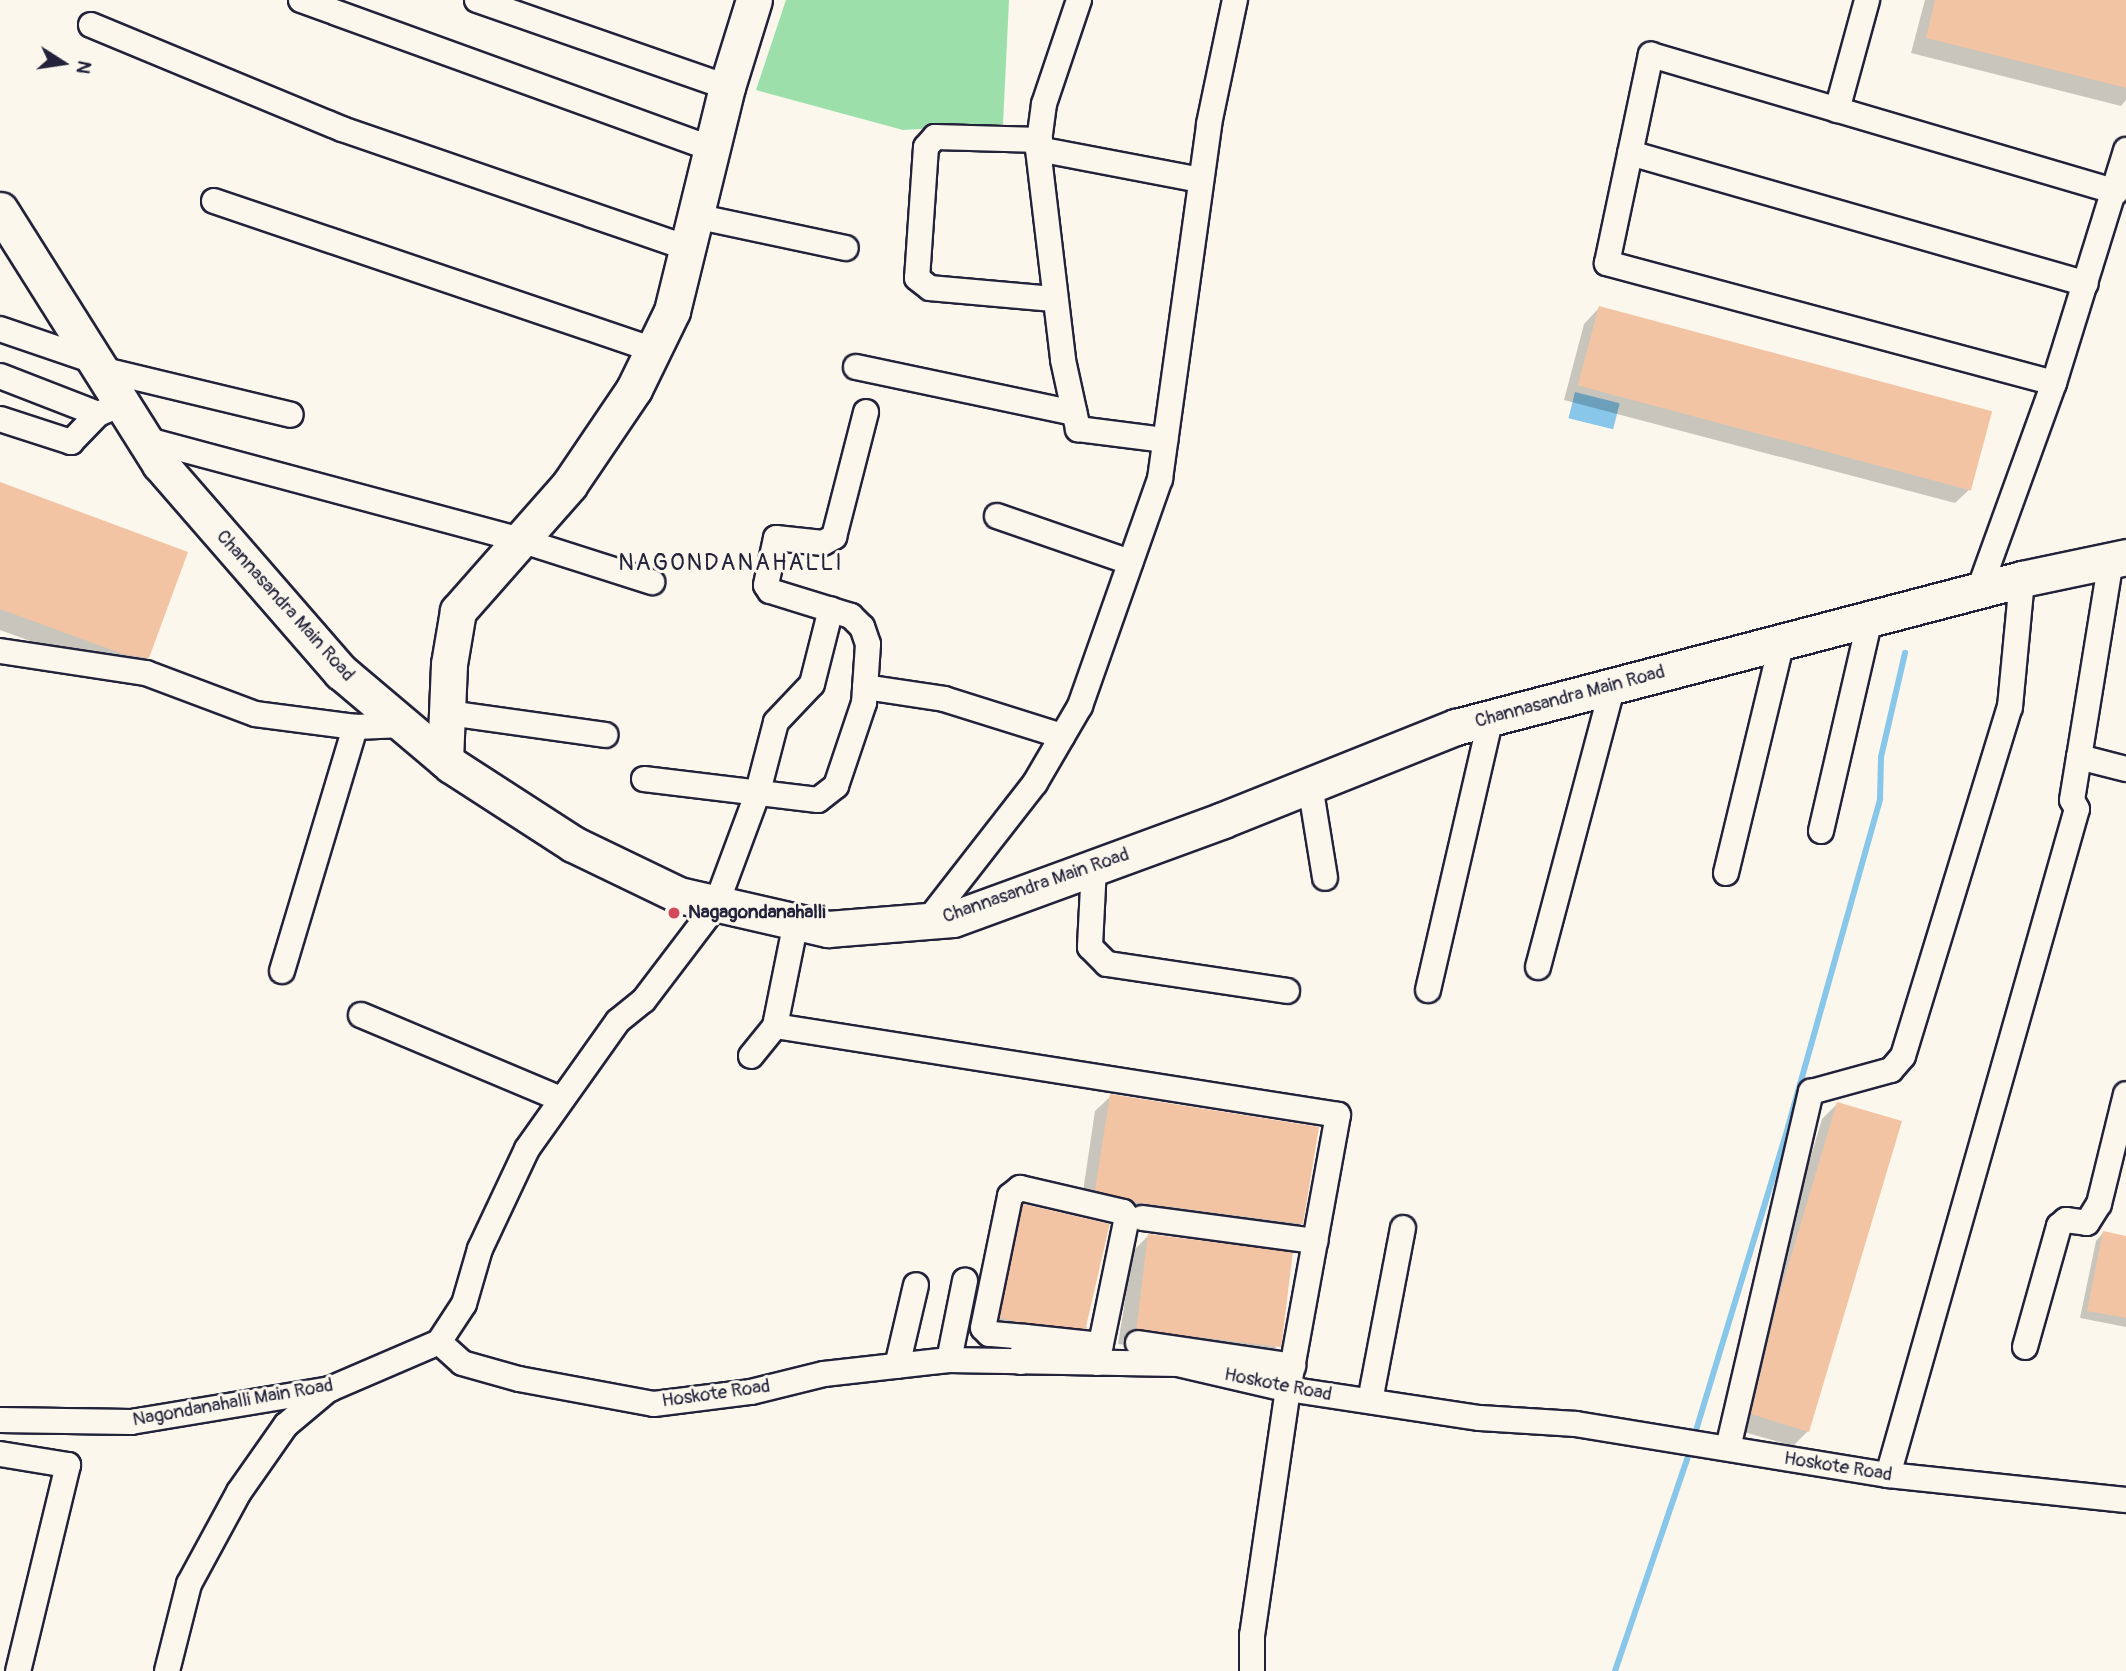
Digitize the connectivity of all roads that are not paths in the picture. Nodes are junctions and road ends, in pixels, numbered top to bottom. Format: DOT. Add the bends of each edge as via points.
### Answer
graph roads {
  1 [pos="301,0"];
  2 [pos="477,0"];
  3 [pos="754,0"];
  4 [pos="1079,0"];
  5 [pos="1236,0"];
  6 [pos="1863,1"];
  7 [pos="91,25"];
  8 [pos="727,87"];
  9 [pos="1837,110"];
  10 [pos="1039,145"];
  11 [pos="712,149"];
  12 [pos="2126,150"];
  13 [pos="1630,153"];
  14 [pos="1201,180"];
  15 [pos="2116,192"];
  16 [pos="214,201"];
  17 [pos="0,211"];
  18 [pos="691,232"];
  19 [pos="846,248"];
  20 [pos="2086,284"];
  21 [pos="1053,299"];
  22 [pos="0,330"];
  23 [pos="653,350"];
  24 [pos="97,365"];
  25 [pos="856,368"];
  26 [pos="0,376"];
  27 [pos="2054,383"];
  28 [pos="110,409"];
  29 [pos="866,412"];
  30 [pos="1074,413"];
  31 [pos="291,415"];
  32 [pos="0,419"];
  33 [pos="144,439"];
  34 [pos="1165,440"];
  35 [pos="997,516"];
  36 [pos="517,540"];
  37 [pos="2118,559"];
  38 [pos="1130,562"];
  39 [pos="2022,579"];
  40 [pos="652,582"];
  41 [pos="1979,590"];
  42 [pos="831,610"];
  43 [pos="1870,619"];
  44 [pos="1782,642"];
  45 [pos="0,651"];
  46 [pos="1613,686"];
  47 [pos="865,687"];
  48 [pos="449,713"];
  49 [pos="1491,718"];
  50 [pos="404,725"];
  51 [pos="355,727"];
  52 [pos="605,735"];
  53 [pos="1062,736"];
  54 [pos="2078,757"];
  55 [pos="445,760"];
  56 [pos="2126,769"];
  57 [pos="644,779"];
  58 [pos="1310,785"];
  59 [pos="757,796"];
  60 [pos="1821,831"];
  61 [pos="1094,867"];
  62 [pos="1726,873"];
  63 [pos="1325,878"];
  64 [pos="716,905"];
  65 [pos="796,922"];
  66 [pos="926,923"];
  67 [pos="1538,967"];
  68 [pos="282,971"];
  69 [pos="1428,990"];
  70 [pos="1287,991"];
  71 [pos="361,1015"];
  72 [pos="775,1026"];
  73 [pos="751,1056"];
  74 [pos="2126,1094"];
  75 [pos="561,1099"];
  76 [pos="1142,1218"];
  77 [pos="1403,1228"];
  78 [pos="1315,1241"];
  79 [pos="965,1281"];
  80 [pos="916,1285"];
  81 [pos="1026,1337"];
  82 [pos="439,1342"];
  83 [pos="1138,1343"];
  84 [pos="2025,1347"];
  85 [pos="1099,1354"];
  86 [pos="949,1360"];
  87 [pos="1021,1362"];
  88 [pos="897,1366"];
  89 [pos="1291,1377"];
  90 [pos="330,1389"];
  91 [pos="1370,1401"];
  92 [pos="0,1420"];
  93 [pos="1728,1448"];
  94 [pos="0,1454"];
  95 [pos="1888,1475"];
  96 [pos="2126,1500"];
  97 [pos="18,1671"];
  98 [pos="167,1671"];
  99 [pos="1252,1671"];
  1 -- 11 [label="street"];
  2 -- 8 [label="street"];
  3 -- 8 [label="street"];
  4 -- 10 [label="street" via="1044,104"];
  5 -- 14 [label="street"];
  6 -- 9 [label="street"];
  7 -- 18 [label="street" via="354,134"];
  8 -- 11 [label="street"];
  9 -- 13 [label="street" via="1651,55"];
  9 -- 15 [label="street"];
  10 -- 14 [label="street"];
  10 -- 21 [label="street"];
  10 -- 21 [label="street" via="935,136 926,147 917,278 930,288"];
  11 -- 18 [label="street"];
  12 -- 15 [label="street"];
  13 -- 20 [label="street"];
  13 -- 27 [label="street" via="1607,263"];
  14 -- 34 [label="street"];
  15 -- 20 [label="street"];
  16 -- 23 [label="street"];
  17 -- 24 [label="street, Channasandra Main Road"];
  18 -- 19 [label="street"];
  18 -- 23 [label="street" via="672,311"];
  20 -- 27 [label="street"];
  21 -- 30 [label="street"];
  22 -- 24 [label="street"];
  23 -- 36 [label="street" via="634,389 569,485"];
  24 -- 28 [label="street, Channasandra Main Road"];
  24 -- 31 [label="street"];
  25 -- 30 [label="street"];
  26 -- 28 [label="street"];
  27 -- 41 [label="street"];
  28 -- 32 [label="street" via="71,442"];
  28 -- 33 [label="street, Channasandra Main Road"];
  29 -- 42 [label="street" via="834,537 823,543 776,538 772,544 765,585 770,591"];
  30 -- 34 [label="street" via="1079,429"];
  33 -- 36 [label="street"];
  33 -- 50 [label="street, Channasandra Main Road" via="160,464 341,672"];
  34 -- 38 [label="street" via="1160,479"];
  35 -- 38 [label="street"];
  36 -- 40 [label="street"];
  36 -- 48 [label="street" via="458,611 449,664"];
  37 -- 39 [label="street, Channasandra Main Road"];
  37 -- 54 [label="street"];
  38 -- 53 [label="street" via="1080,706"];
  39 -- 41 [label="street, Channasandra Main Road"];
  39 -- 93 [label="street" via="2010,707 1903,1056 1891,1070 1811,1093"];
  41 -- 43 [label="street, Channasandra Main Road"];
  42 -- 47 [label="street" via="850,616 862,627 868,644"];
  42 -- 59 [label="street" via="815,678 777,719"];
  43 -- 44 [label="street, Channasandra Main Road"];
  43 -- 60 [label="street"];
  44 -- 46 [label="street, Channasandra Main Road"];
  44 -- 62 [label="street"];
  45 -- 51 [label="street" via="146,673 255,714"];
  46 -- 49 [label="street, Channasandra Main Road"];
  46 -- 67 [label="street"];
  47 -- 53 [label="street" via="944,699"];
  47 -- 59 [label="street" via="849,750 828,795 818,800"];
  48 -- 52 [label="street"];
  48 -- 55 [label="street"];
  49 -- 58 [label="street, Channasandra Main Road" via="1456,727"];
  49 -- 69 [label="street"];
  50 -- 51 [label="street"];
  50 -- 55 [label="street, Channasandra Main Road"];
  51 -- 68 [label="street"];
  53 -- 66 [label="street" via="1035,783"];
  54 -- 56 [label="street"];
  54 -- 95 [label="street" via="2072,800 2077,809"];
  55 -- 64 [label="street, Channasandra Main Road" via="572,844 679,895"];
  57 -- 59 [label="street"];
  58 -- 61 [label="street, Channasandra Main Road"];
  58 -- 63 [label="street"];
  59 -- 64 [label="street"];
  61 -- 66 [label="street, Channasandra Main Road" via="953,919"];
  61 -- 70 [label="street" via="1090,947 1107,964"];
  64 -- 65 [label="street, Channasandra Main Road"];
  64 -- 75 [label="street" via="643,1000 618,1021"];
  65 -- 66 [label="street, Channasandra Main Road" via="828,929"];
  65 -- 72 [label="street"];
  71 -- 75 [label="street"];
  72 -- 73 [label="street"];
  72 -- 78 [label="street" via="1338,1115"];
  74 -- 84 [label="street" via="2099,1204 2087,1223 2066,1220 2059,1226"];
  75 -- 82 [label="street" via="527,1149 480,1249 464,1304"];
  76 -- 78 [label="street"];
  77 -- 91 [label="street"];
  78 -- 89 [label="street"];
  79 -- 86 [label="street"];
  80 -- 88 [label="street"];
  81 -- 85 [label="street"];
  81 -- 85 [label="street" via="989,1334 984,1328 1010,1196 1020,1188 1127,1217"];
  81 -- 87 [label="street"];
  82 -- 88 [label="street, Hoskote Road" via="462,1363 654,1404"];
  82 -- 90 [label="street, Nagondanahalli Main Road"];
  83 -- 89 [label="street"];
  85 -- 87 [label="street, Hoskote Road"];
  85 -- 89 [label="street, Hoskote Road"];
  86 -- 87 [label="street, Hoskote Road"];
  86 -- 88 [label="street, Hoskote Road"];
  89 -- 91 [label="street, Hoskote Road"];
  89 -- 99 [label="street" via="1252,1635"];
  90 -- 92 [label="street, Nagondanahalli Main Road" via="131,1422"];
  90 -- 98 [label="street" via="286,1425 239,1492 189,1584"];
  91 -- 93 [label="street, Hoskote Road" via="1480,1418 1576,1424"];
  93 -- 95 [label="street, Hoskote Road"];
  94 -- 97 [label="street" via="68,1465"];
  95 -- 96 [label="street, Hoskote Road"];
}
